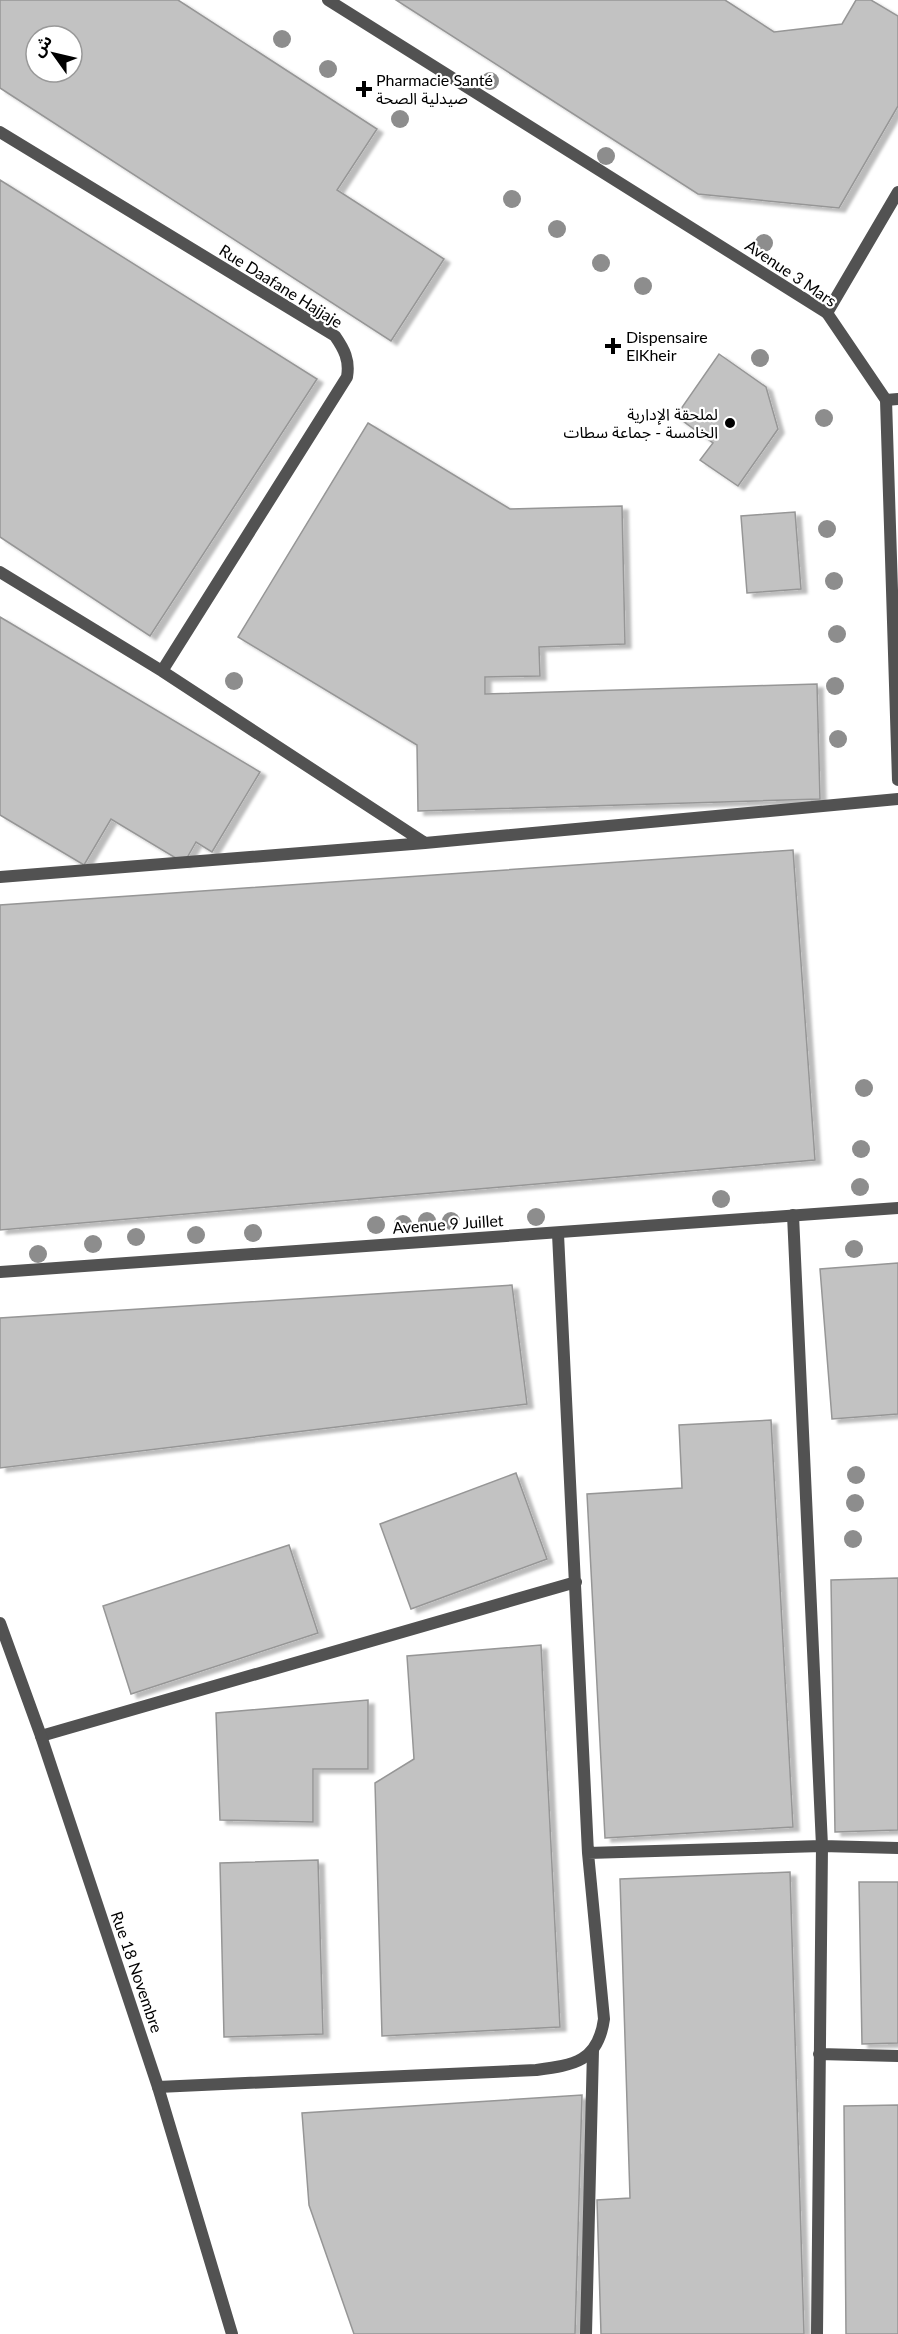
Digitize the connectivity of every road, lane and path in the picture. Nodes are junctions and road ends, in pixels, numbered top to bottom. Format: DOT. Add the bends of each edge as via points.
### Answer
graph roads {
  1 [pos="328,0"];
  2 [pos="0,132"];
  3 [pos="898,192"];
  4 [pos="827,313"];
  5 [pos="892,400"];
  6 [pos="0,572"];
  7 [pos="162,671"];
  8 [pos="898,780"];
  9 [pos="898,799"];
  10 [pos="425,843"];
  11 [pos="0,877"];
  12 [pos="898,1208"];
  13 [pos="793,1215"];
  14 [pos="558,1233"];
  15 [pos="0,1272"];
  16 [pos="576,1582"];
  17 [pos="0,1623"];
  18 [pos="41,1736"];
  19 [pos="822,1846"];
  20 [pos="898,1848"];
  21 [pos="588,1853"];
  22 [pos="593,2050"];
  23 [pos="819,2054"];
  24 [pos="898,2056"];
  25 [pos="158,2087"];
  26 [pos="232,2334"];
  27 [pos="586,2334"];
  28 [pos="818,2334"];
  1 -- 4 [label="street, Avenue 3 Mars"];
  2 -- 7 [label="street, Rue Daafane Hajjaje" via="335,336 344,350 349,367 347,377"];
  3 -- 4 [label="street"];
  4 -- 5 [label="street, Avenue 3 Mars"];
  5 -- 8 [label="street, Avenue 3 Mars"];
  6 -- 7 [label="street"];
  7 -- 10 [label="street"];
  9 -- 10 [label="street"];
  10 -- 11 [label="street"];
  12 -- 13 [label="street, Avenue 9 Juillet"];
  13 -- 14 [label="street, Avenue 9 Juillet"];
  13 -- 19 [label="street"];
  14 -- 15 [label="street, Avenue 9 Juillet"];
  14 -- 16 [label="street"];
  16 -- 18 [label="street"];
  16 -- 21 [label="street"];
  17 -- 18 [label="street, Rue 18 Novembre"];
  18 -- 25 [label="street, Rue 18 Novembre"];
  19 -- 20 [label="street"];
  19 -- 21 [label="street"];
  19 -- 23 [label="street"];
  21 -- 22 [label="street" via="604,2019 602,2035"];
  22 -- 25 [label="street" via="570,2064 536,2070"];
  22 -- 27 [label="street"];
  23 -- 24 [label="street"];
  23 -- 28 [label="street"];
  25 -- 26 [label="street, Rue 18 Novembre"];
}
